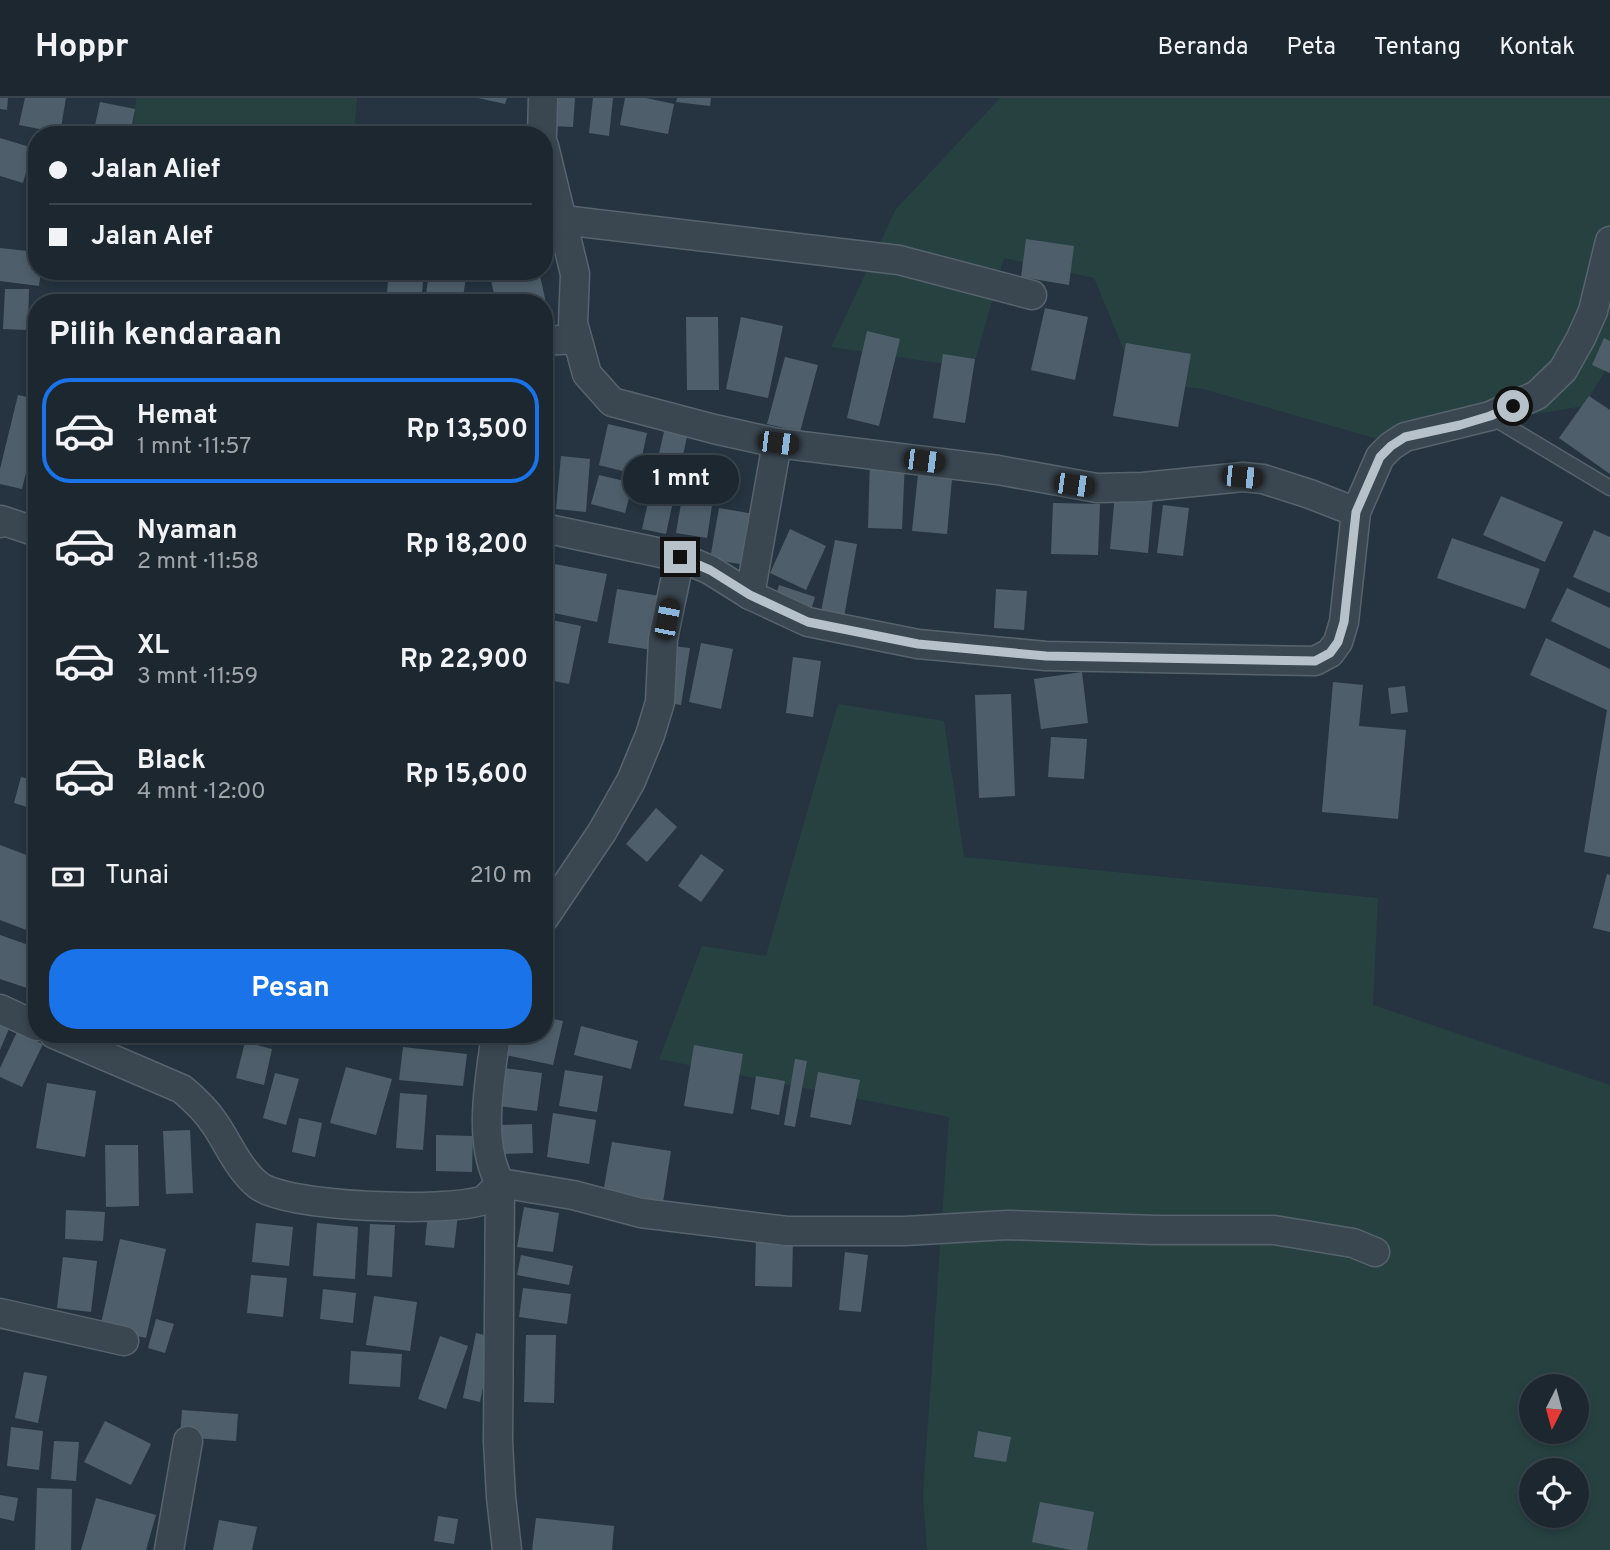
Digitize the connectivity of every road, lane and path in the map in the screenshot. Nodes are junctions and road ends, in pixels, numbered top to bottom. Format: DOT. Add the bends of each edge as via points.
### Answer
graph roads {
  1 [pos="543,98"];
  2 [pos="542,126"];
  3 [pos="553,181"];
  4 [pos="563,220"];
  5 [pos="1610,241"];
  6 [pos="1032,295"];
  7 [pos="577,339"];
  8 [pos="553,340"];
  9 [pos="1490,416"];
  10 [pos="778,443"];
  11 [pos="1610,488"];
  12 [pos="1356,512"];
  13 [pos="0,521"];
  14 [pos="28,529"];
  15 [pos="553,530"];
  16 [pos="680,557"];
  17 [pos="750,595"];
  18 [pos="553,905"];
  19 [pos="0,1009"];
  20 [pos="28,1022"];
  21 [pos="75,1043"];
  22 [pos="495,1043"];
  23 [pos="500,1183"];
  24 [pos="1376,1252"];
  25 [pos="0,1313"];
  26 [pos="124,1341"];
  27 [pos="188,1441"];
  28 [pos="169,1550"];
  29 [pos="507,1550"];
  1 -- 2 [label="street"];
  3 -- 4 [label="street"];
  4 -- 6 [label="street" via="899,260"];
  4 -- 7 [label="street" via="575,274 573,323"];
  5 -- 9 [label="street" via="1593,311 1563,370 1537,395"];
  7 -- 8 [label="street"];
  7 -- 10 [label="street" via="587,374 612,402"];
  9 -- 11 [label="lane"];
  9 -- 12 [label="street" via="1405,437 1391,446 1380,457"];
  10 -- 12 [label="street" via="998,470 1097,488 1263,479"];
  10 -- 17 [label="street"];
  12 -- 17 [label="street" via="1344,622 1330,653 1315,661 1046,656 918,644 808,622"];
  13 -- 14 [label="street"];
  15 -- 16 [label="street"];
  16 -- 17 [label="street"];
  16 -- 18 [label="street" via="663,639 660,702 650,735 602,832"];
  19 -- 20 [label="street"];
  21 -- 23 [label="street" via="182,1089 214,1122 259,1185 281,1195 343,1205 458,1204 484,1200"];
  22 -- 23 [label="street" via="487,1102 491,1167"];
  23 -- 24 [label="street" via="641,1213 787,1231 905,1231 1007,1224 1274,1230 1353,1243"];
  23 -- 29 [label="street" via="498,1441"];
  25 -- 26 [label="street"];
  27 -- 28 [label="street"];
}
